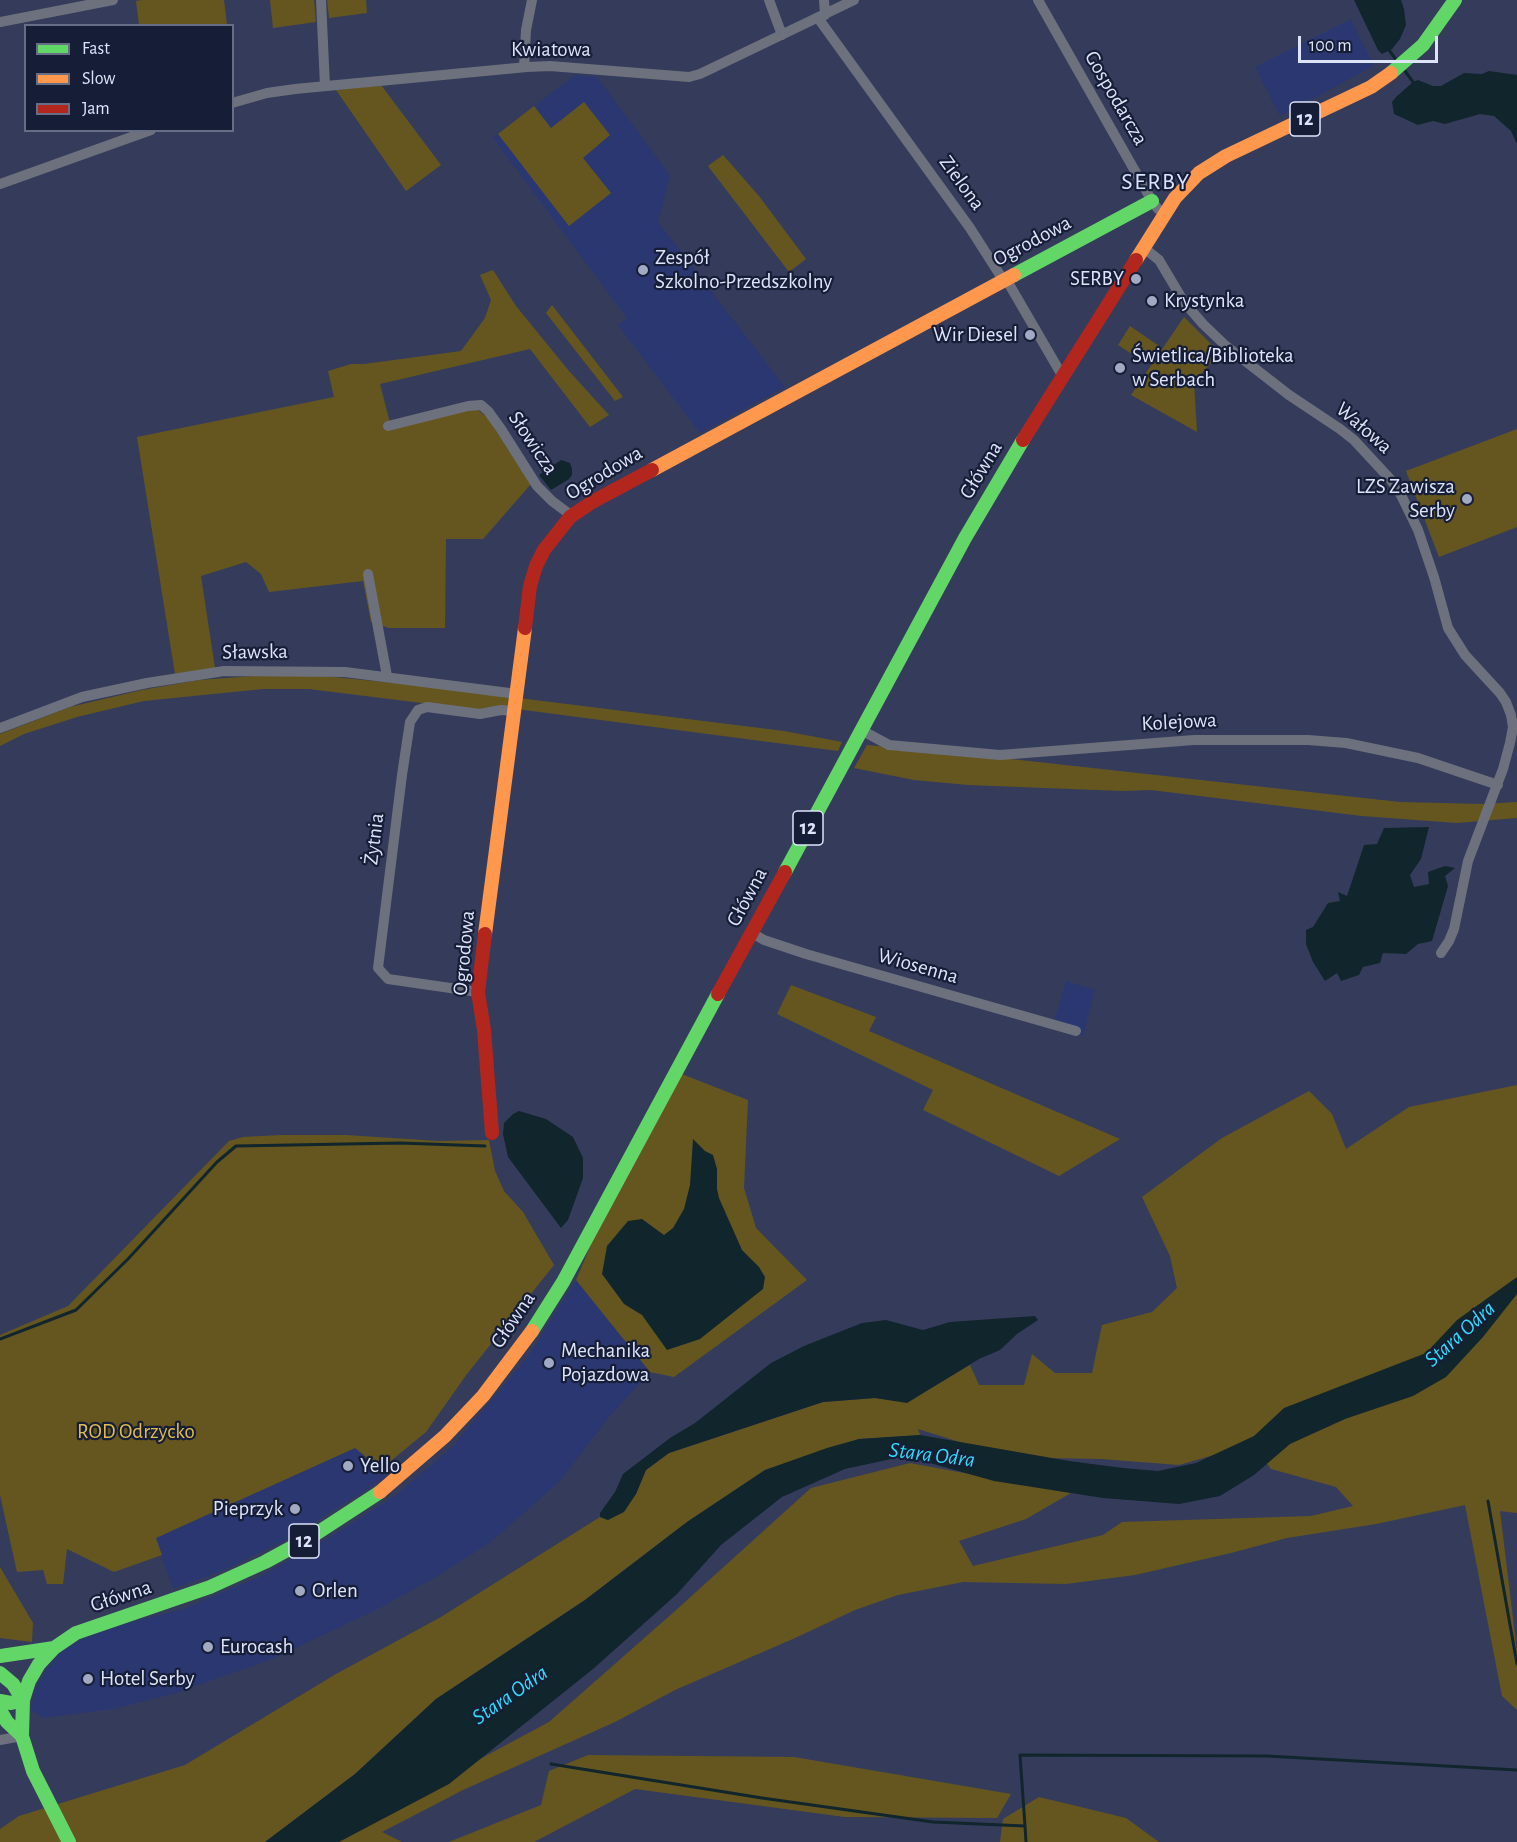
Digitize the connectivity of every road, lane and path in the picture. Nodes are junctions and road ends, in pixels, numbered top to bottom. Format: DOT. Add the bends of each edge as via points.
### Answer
graph roads {
  1 [pos="113,0"];
  2 [pos="321,0"];
  3 [pos="532,0"];
  4 [pos="769,0"];
  5 [pos="824,0"];
  6 [pos="854,0"];
  7 [pos="1038,0"];
  8 [pos="1452,1"];
  9 [pos="822,16"];
  10 [pos="0,22"];
  11 [pos="782,35"];
  12 [pos="525,67"];
  13 [pos="325,86"];
  14 [pos="234,101"];
  15 [pos="145,132"];
  16 [pos="0,184"];
  17 [pos="1152,201"];
  18 [pos="1165,213"];
  19 [pos="1144,248"];
  20 [pos="1004,279"];
  21 [pos="1063,376"];
  22 [pos="388,426"];
  23 [pos="572,516"];
  24 [pos="368,573"];
  25 [pos="387,676"];
  26 [pos="517,693"];
  27 [pos="515,711"];
  28 [pos="0,728"];
  29 [pos="861,730"];
  30 [pos="1498,785"];
  31 [pos="752,933"];
  32 [pos="1441,953"];
  33 [pos="478,992"];
  34 [pos="1076,1031"];
  35 [pos="492,1133"];
  36 [pos="54,1648"];
  37 [pos="0,1656"];
  38 [pos="0,1673"];
  39 [pos="23,1700"];
  40 [pos="0,1701"];
  41 [pos="0,1710"];
  42 [pos="22,1736"];
  43 [pos="0,1740"];
  44 [pos="69,1842"];
  1 -- 10 [label="street"];
  2 -- 13 [label="street"];
  3 -- 12 [label="street"];
  4 -- 11 [label="street"];
  5 -- 9 [label="street"];
  6 -- 9 [label="street, Kwiatowa"];
  7 -- 17 [label="street, Gospodarcza"];
  8 -- 18 [label="main road, Główna / 12" via="1423,45 1401,66 1371,87 1213,164 1186,184"];
  9 -- 11 [label="street, Kwiatowa"];
  9 -- 20 [label="street, Zielona"];
  11 -- 12 [label="street, Kwiatowa" via="688,78"];
  12 -- 13 [label="street, Kwiatowa"];
  13 -- 14 [label="street, Kwiatowa"];
  15 -- 16 [label="street"];
  17 -- 18 [label="street, Gospodarcza"];
  17 -- 20 [label="main road, Ogrodowa"];
  18 -- 19 [label="main road, Główna / 12"];
  19 -- 21 [label="main road, Główna / 12"];
  19 -- 30 [label="street, Wałowa" via="1159,260 1184,302 1203,324 1235,353 1354,440 1401,495 1418,530 1448,628 1465,655 1500,693 1511,715 1513,727"];
  20 -- 21 [label="street, Zielona"];
  20 -- 23 [label="main road, Ogrodowa" via="658,465"];
  21 -- 29 [label="main road, Główna / 12" via="993,488"];
  22 -- 23 [label="street, Słowicza" via="481,405 537,486"];
  23 -- 26 [label="main road, Ogrodowa" via="556,533 536,566"];
  24 -- 25 [label="street"];
  25 -- 26 [label="street, Sławska"];
  25 -- 28 [label="street, Sławska" via="224,671 82,697"];
  26 -- 27 [label="main road, Ogrodowa"];
  27 -- 33 [label="main road, Ogrodowa"];
  27 -- 33 [label="street, Żytnia" via="480,714 427,707 418,710 410,722 402,775 378,968 388,979"];
  29 -- 30 [label="street, Kolejowa" via="889,745 1000,755 1194,740 1346,742 1418,758"];
  29 -- 31 [label="main road, Główna / 12"];
  30 -- 32 [label="street, Wałowa" via="1468,861 1454,929"];
  31 -- 34 [label="street, Wiosenna" via="873,974"];
  31 -- 36 [label="main road, Główna / 12" via="543,1316 505,1369 459,1421 387,1487 312,1537 210,1587 86,1629"];
  33 -- 35 [label="main road, Ogrodowa"];
  36 -- 37 [label="main road"];
  36 -- 39 [label="main road, Główna / 12" via="34,1672"];
  38 -- 39 [label="main road"];
  39 -- 40 [label="main road"];
  39 -- 42 [label="main road, Główna / 12"];
  41 -- 42 [label="main road"];
  42 -- 43 [label="street"];
  42 -- 44 [label="main road, 12" via="33,1771"];
}
